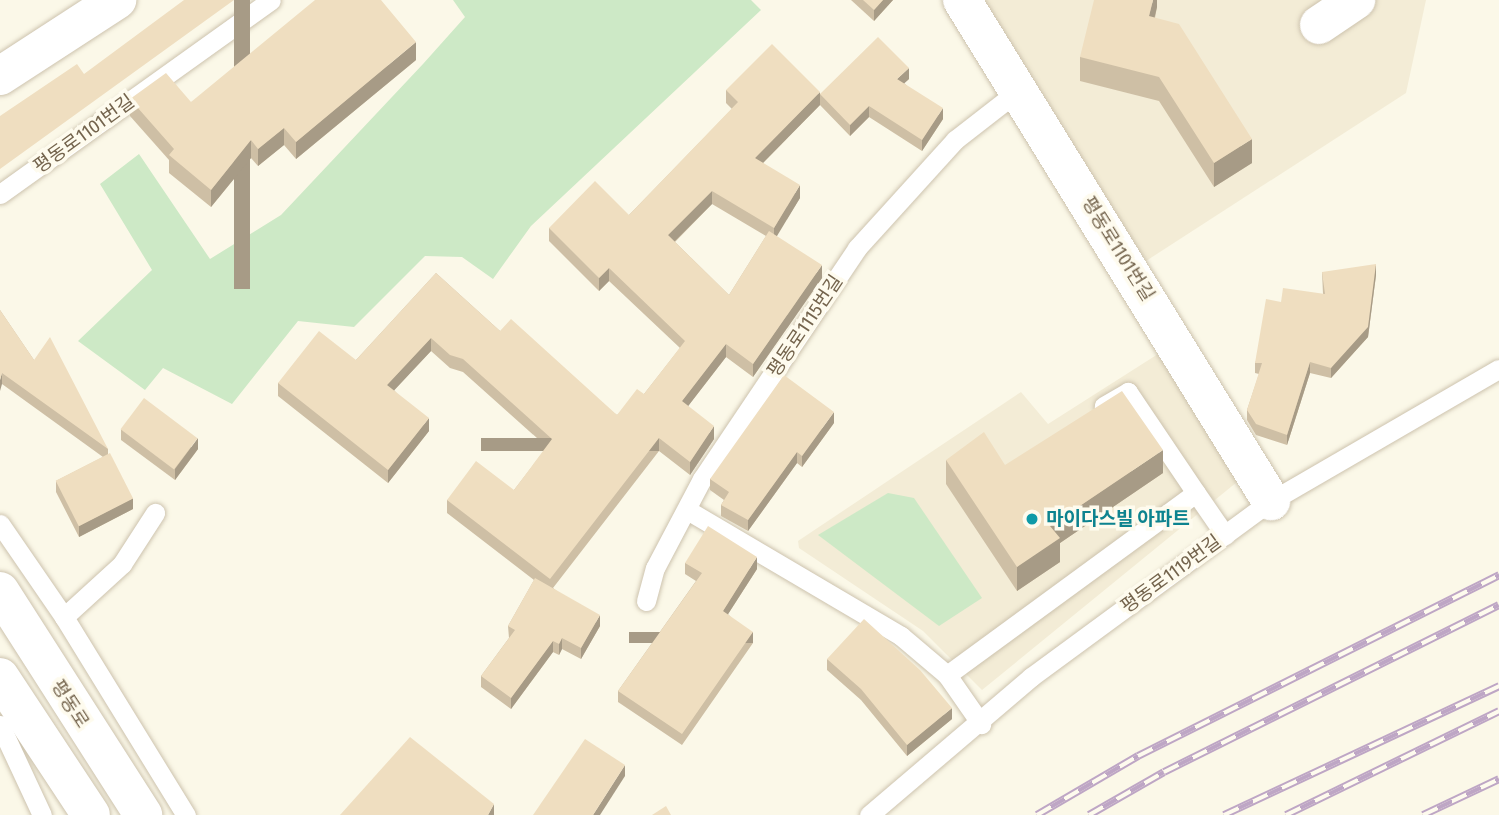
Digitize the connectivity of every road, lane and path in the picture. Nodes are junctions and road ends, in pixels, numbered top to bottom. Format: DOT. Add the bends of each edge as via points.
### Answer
graph roads {
  1 [pos="117,0"];
  2 [pos="271,0"];
  3 [pos="962,0"];
  4 [pos="1356,0"];
  5 [pos="1319,24"];
  6 [pos="0,76"];
  7 [pos="1018,91"];
  8 [pos="0,194"];
  9 [pos="1499,369"];
  10 [pos="1081,420"];
  11 [pos="1196,493"];
  12 [pos="1271,501"];
  13 [pos="689,511"];
  14 [pos="155,513"];
  15 [pos="0,524"];
  16 [pos="1225,535"];
  17 [pos="0,591"];
  18 [pos="646,601"];
  19 [pos="64,617"];
  20 [pos="947,676"];
  21 [pos="0,677"];
  22 [pos="981,724"];
  23 [pos="0,725"];
  24 [pos="43,815"];
  25 [pos="91,815"];
  26 [pos="143,815"];
  27 [pos="186,815"];
  28 [pos="869,815"];
  1 -- 6 [label="street"];
  2 -- 8 [label="lane, 평동로1101번길"];
  3 -- 7 [label="street, 평동로1101번길"];
  4 -- 5 [label="street"];
  7 -- 12 [label="street, 평동로1101번길"];
  7 -- 13 [label="lane, 평동로1115번길" via="955,140 857,248 702,480"];
  9 -- 12 [label="lane, 평동로1119번길"];
  10 -- 11 [label="lane" via="1128,392"];
  11 -- 16 [label="lane"];
  11 -- 20 [label="lane"];
  12 -- 16 [label="lane, 평동로1119번길"];
  13 -- 18 [label="lane, 평동로1115번길" via="655,568"];
  13 -- 20 [label="lane" via="850,602"];
  14 -- 19 [label="lane" via="122,564"];
  15 -- 19 [label="lane"];
  16 -- 22 [label="lane, 평동로1119번길" via="1031,677"];
  17 -- 26 [label="street, 평동로"];
  19 -- 27 [label="lane"];
  20 -- 22 [label="lane"];
  21 -- 25 [label="street"];
  22 -- 28 [label="lane, 평동로1119번길"];
  23 -- 24 [label="lane"];
}
